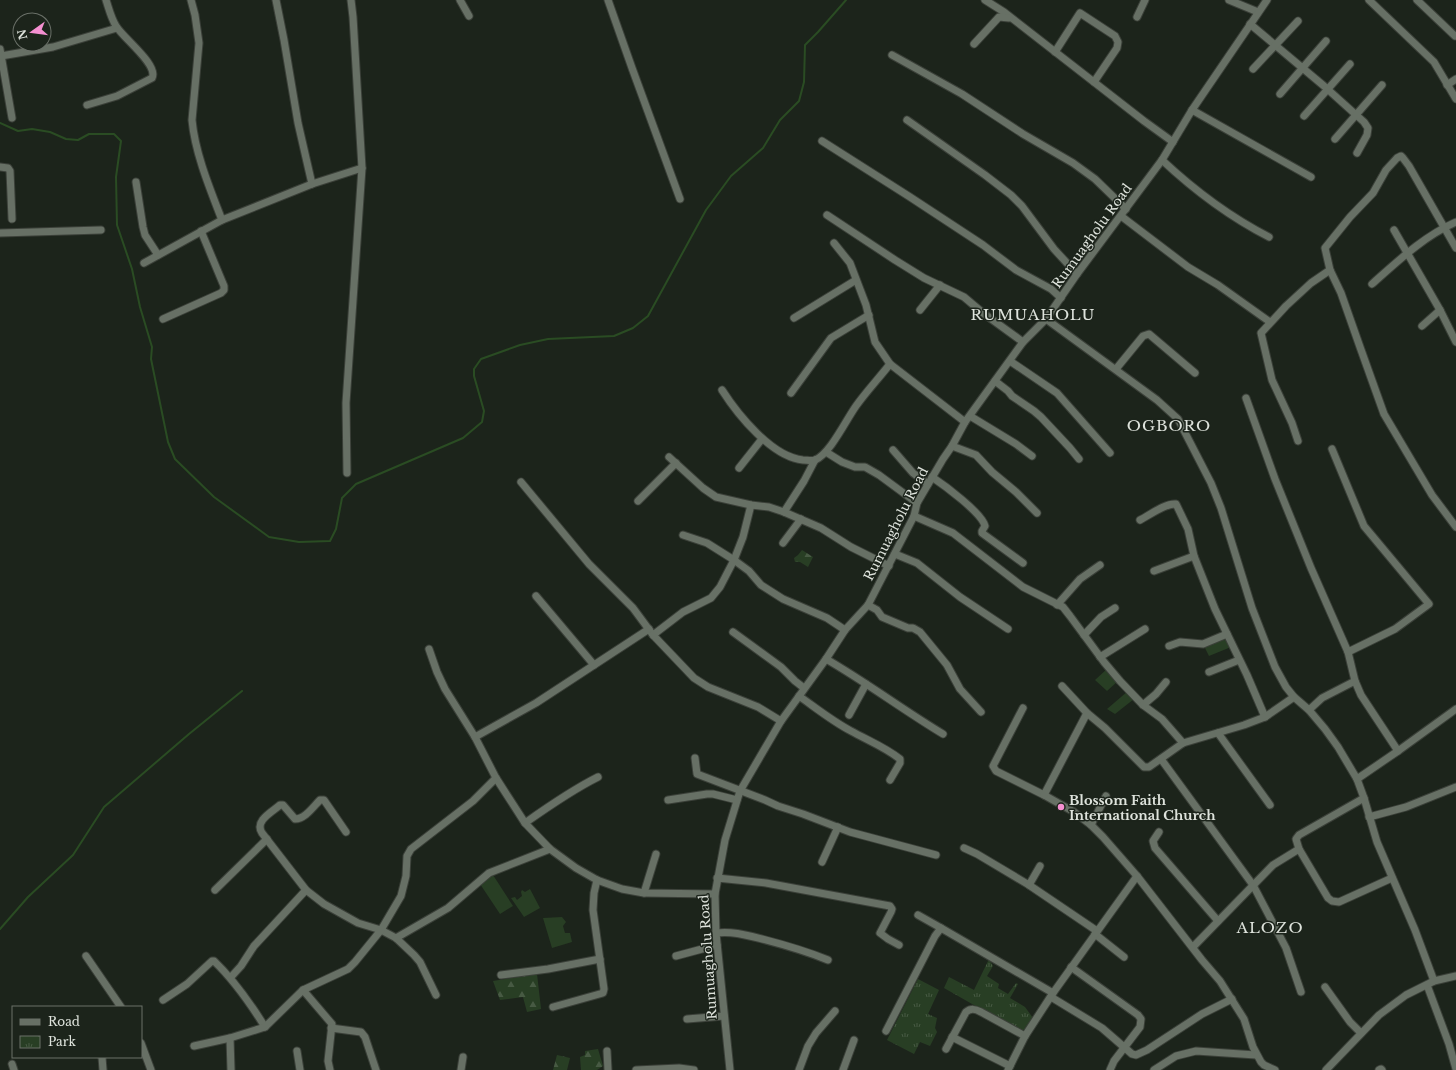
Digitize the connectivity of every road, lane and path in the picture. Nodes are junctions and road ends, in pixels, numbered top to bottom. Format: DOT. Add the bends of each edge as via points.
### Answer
graph roads {
  1 [pos="106,0"];
  2 [pos="191,0"];
  3 [pos="276,0"];
  4 [pos="351,0"];
  5 [pos="460,0"];
  6 [pos="608,0"];
  7 [pos="985,0"];
  8 [pos="1145,0"];
  9 [pos="1229,0"];
  10 [pos="1267,0"];
  11 [pos="1369,0"];
  12 [pos="1417,0"];
  13 [pos="1258,12"];
  14 [pos="469,16"];
  15 [pos="1137,17"];
  16 [pos="1013,20"];
  17 [pos="1298,21"];
  18 [pos="1250,24"];
  19 [pos="117,28"];
  20 [pos="1455,36"];
  21 [pos="1326,41"];
  22 [pos="974,44"];
  23 [pos="1275,46"];
  24 [pos="0,52"];
  25 [pos="1055,52"];
  26 [pos="892,55"];
  27 [pos="1350,64"];
  28 [pos="1302,68"];
  29 [pos="1253,69"];
  30 [pos="1456,79"];
  31 [pos="1094,82"];
  32 [pos="1382,85"];
  33 [pos="1448,85"];
  34 [pos="1328,89"];
  35 [pos="1280,94"];
  36 [pos="1456,99"];
  37 [pos="87,105"];
  38 [pos="1192,110"];
  39 [pos="1356,115"];
  40 [pos="1304,116"];
  41 [pos="12,118"];
  42 [pos="907,120"];
  43 [pos="1335,139"];
  44 [pos="822,142"];
  45 [pos="1173,142"];
  46 [pos="1357,153"];
  47 [pos="1162,160"];
  48 [pos="0,168"];
  49 [pos="362,168"];
  50 [pos="1311,177"];
  51 [pos="136,182"];
  52 [pos="312,184"];
  53 [pos="680,198"];
  54 [pos="1126,209"];
  55 [pos="827,215"];
  56 [pos="1121,216"];
  57 [pos="12,219"];
  58 [pos="222,220"];
  59 [pos="1456,222"];
  60 [pos="1444,228"];
  61 [pos="102,230"];
  62 [pos="202,230"];
  63 [pos="1394,230"];
  64 [pos="0,232"];
  65 [pos="1269,237"];
  66 [pos="834,243"];
  67 [pos="1456,248"];
  68 [pos="1407,252"];
  69 [pos="158,255"];
  70 [pos="144,263"];
  71 [pos="1330,270"];
  72 [pos="1077,274"];
  73 [pos="856,280"];
  74 [pos="1372,284"];
  75 [pos="940,285"];
  76 [pos="1061,298"];
  77 [pos="920,310"];
  78 [pos="1440,310"];
  79 [pos="869,314"];
  80 [pos="794,318"];
  81 [pos="1046,318"];
  82 [pos="163,320"];
  83 [pos="1270,322"];
  84 [pos="1422,326"];
  85 [pos="1024,342"];
  86 [pos="1456,342"];
  87 [pos="1010,361"];
  88 [pos="890,364"];
  89 [pos="1116,369"];
  90 [pos="1195,373"];
  91 [pos="995,380"];
  92 [pos="722,390"];
  93 [pos="791,393"];
  94 [pos="1246,398"];
  95 [pos="968,419"];
  96 [pos="762,439"];
  97 [pos="1298,442"];
  98 [pos="952,446"];
  99 [pos="893,450"];
  100 [pos="1332,450"];
  101 [pos="826,452"];
  102 [pos="1110,453"];
  103 [pos="1032,456"];
  104 [pos="669,457"];
  105 [pos="1079,459"];
  106 [pos="815,460"];
  107 [pos="676,463"];
  108 [pos="739,468"];
  109 [pos="347,473"];
  110 [pos="932,477"];
  111 [pos="521,482"];
  112 [pos="928,484"];
  113 [pos="638,501"];
  114 [pos="917,503"];
  115 [pos="751,505"];
  116 [pos="784,512"];
  117 [pos="1037,513"];
  118 [pos="914,516"];
  119 [pos="801,519"];
  120 [pos="1140,520"];
  121 [pos="1456,527"];
  122 [pos="683,534"];
  123 [pos="783,543"];
  124 [pos="895,554"];
  125 [pos="1194,556"];
  126 [pos="734,560"];
  127 [pos="1023,563"];
  128 [pos="1100,565"];
  129 [pos="888,566"];
  130 [pos="1154,571"];
  131 [pos="536,596"];
  132 [pos="868,604"];
  133 [pos="1057,605"];
  134 [pos="1115,608"];
  135 [pos="1008,629"];
  136 [pos="1145,629"];
  137 [pos="845,630"];
  138 [pos="651,632"];
  139 [pos="733,632"];
  140 [pos="1227,634"];
  141 [pos="1084,635"];
  142 [pos="1169,646"];
  143 [pos="428,649"];
  144 [pos="1348,652"];
  145 [pos="1100,657"];
  146 [pos="826,659"];
  147 [pos="1240,660"];
  148 [pos="594,665"];
  149 [pos="1208,672"];
  150 [pos="1355,681"];
  151 [pos="1166,682"];
  152 [pos="866,684"];
  153 [pos="1062,686"];
  154 [pos="804,688"];
  155 [pos="799,696"];
  156 [pos="1294,697"];
  157 [pos="1143,705"];
  158 [pos="1023,708"];
  159 [pos="1456,709"];
  160 [pos="1309,710"];
  161 [pos="981,712"];
  162 [pos="1087,713"];
  163 [pos="849,716"];
  164 [pos="1265,717"];
  165 [pos="781,721"];
  166 [pos="1218,732"];
  167 [pos="942,734"];
  168 [pos="475,737"];
  169 [pos="1183,743"];
  170 [pos="1398,752"];
  171 [pos="695,758"];
  172 [pos="1161,759"];
  173 [pos="598,777"];
  174 [pos="496,778"];
  175 [pos="1357,779"];
  176 [pos="890,780"];
  177 [pos="1456,787"];
  178 [pos="740,791"];
  179 [pos="1044,795"];
  180 [pos="1106,796"];
  181 [pos="1364,798"];
  182 [pos="668,800"];
  183 [pos="737,800"];
  184 [pos="1270,805"];
  185 [pos="1369,817"];
  186 [pos="525,823"];
  187 [pos="1091,825"];
  188 [pos="838,827"];
  189 [pos="346,832"];
  190 [pos="1159,832"];
  191 [pos="267,839"];
  192 [pos="964,848"];
  193 [pos="550,849"];
  194 [pos="1299,849"];
  195 [pos="656,854"];
  196 [pos="936,855"];
  197 [pos="822,862"];
  198 [pos="1040,866"];
  199 [pos="1137,876"];
  200 [pos="717,878"];
  201 [pos="1392,878"];
  202 [pos="598,880"];
  203 [pos="1029,885"];
  204 [pos="1253,885"];
  205 [pos="215,890"];
  206 [pos="306,890"];
  207 [pos="644,893"];
  208 [pos="715,894"];
  209 [pos="918,915"];
  210 [pos="1218,921"];
  211 [pos="941,928"];
  212 [pos="381,930"];
  213 [pos="716,933"];
  214 [pos="1096,933"];
  215 [pos="396,938"];
  216 [pos="898,944"];
  217 [pos="717,945"];
  218 [pos="1193,947"];
  219 [pos="86,956"];
  220 [pos="676,956"];
  221 [pos="1124,957"];
  222 [pos="600,959"];
  223 [pos="828,960"];
  224 [pos="1071,967"];
  225 [pos="501,975"];
  226 [pos="1456,976"];
  227 [pos="231,977"];
  228 [pos="1434,981"];
  229 [pos="1427,985"];
  230 [pos="1325,987"];
  231 [pos="303,990"];
  232 [pos="1301,992"];
  233 [pos="436,995"];
  234 [pos="1052,995"];
  235 [pos="1232,999"];
  236 [pos="163,1000"];
  237 [pos="120,1006"];
  238 [pos="553,1007"];
  239 [pos="835,1011"];
  240 [pos="724,1016"];
  241 [pos="687,1019"];
  242 [pos="265,1027"];
  243 [pos="332,1028"];
  244 [pos="886,1031"];
  245 [pos="1361,1033"];
  246 [pos="1025,1036"];
  247 [pos="952,1037"];
  248 [pos="230,1038"];
  249 [pos="854,1040"];
  250 [pos="142,1046"];
  251 [pos="194,1046"];
  252 [pos="1124,1047"];
  253 [pos="946,1049"];
  254 [pos="297,1050"];
  255 [pos="606,1051"];
  256 [pos="1256,1055"];
  257 [pos="463,1057"];
  258 [pos="102,1058"];
  259 [pos="1009,1068"];
  260 [pos="1456,1069"];
  261 [pos="103,1070"];
  262 [pos="151,1070"];
  263 [pos="230,1070"];
  264 [pos="300,1070"];
  265 [pos="330,1070"];
  266 [pos="376,1070"];
  267 [pos="461,1070"];
  268 [pos="608,1070"];
  269 [pos="637,1070"];
  270 [pos="694,1070"];
  271 [pos="730,1070"];
  272 [pos="799,1070"];
  273 [pos="843,1070"];
  274 [pos="1110,1070"];
  275 [pos="1156,1070"];
  276 [pos="1275,1070"];
  277 [pos="1326,1070"];
  1 -- 19 [label="street"];
  2 -- 58 [label="street" via="199,43 193,129 206,178"];
  3 -- 52 [label="street" via="298,123"];
  4 -- 49 [label="street"];
  5 -- 14 [label="street"];
  6 -- 53 [label="street"];
  7 -- 16 [label="street"];
  8 -- 15 [label="street"];
  9 -- 13 [label="street"];
  10 -- 13 [label="street, Rumuagholu Road"];
  11 -- 33 [label="street" via="1434,62"];
  12 -- 20 [label="street"];
  13 -- 18 [label="street, Rumuagholu Road"];
  16 -- 22 [label="street" via="999,17"];
  16 -- 25 [label="street"];
  17 -- 23 [label="street"];
  18 -- 23 [label="street"];
  18 -- 38 [label="street, Rumuagholu Road"];
  19 -- 24 [label="street" via="53,47 16,54"];
  19 -- 37 [label="street" via="141,54 154,75 117,96"];
  21 -- 28 [label="street"];
  23 -- 28 [label="street"];
  23 -- 29 [label="street"];
  24 -- 41 [label="street"];
  25 -- 31 [label="street"];
  25 -- 31 [label="street" via="1080,13 1115,36 1117,48"];
  26 -- 54 [label="street" via="962,94 1022,134 1073,163 1095,179"];
  27 -- 34 [label="street"];
  28 -- 34 [label="street"];
  28 -- 35 [label="street"];
  30 -- 33 [label="street"];
  31 -- 45 [label="street"];
  32 -- 39 [label="street"];
  33 -- 36 [label="street"];
  34 -- 39 [label="street"];
  34 -- 40 [label="street"];
  38 -- 45 [label="street, Rumuagholu Road"];
  38 -- 50 [label="street"];
  39 -- 43 [label="street"];
  39 -- 46 [label="street" via="1368,128"];
  42 -- 72 [label="street" via="1011,195"];
  44 -- 76 [label="street" via="983,244 1016,270"];
  45 -- 47 [label="street, Rumuagholu Road"];
  47 -- 54 [label="street, Rumuagholu Road"];
  47 -- 65 [label="street" via="1187,183"];
  48 -- 57 [label="street" via="8,168 10,171"];
  49 -- 52 [label="street"];
  49 -- 109 [label="street" via="346,402"];
  51 -- 69 [label="street" via="145,235"];
  52 -- 58 [label="street"];
  54 -- 56 [label="street, Rumuagholu Road"];
  55 -- 75 [label="street" via="924,278"];
  56 -- 72 [label="street, Rumuagholu Road"];
  56 -- 83 [label="street" via="1188,267"];
  58 -- 62 [label="street"];
  59 -- 60 [label="street"];
  60 -- 67 [label="street"];
  60 -- 68 [label="street"];
  60 -- 71 [label="street" via="1401,156 1386,170 1373,193 1325,248"];
  61 -- 64 [label="street"];
  62 -- 69 [label="street"];
  62 -- 82 [label="street" via="224,290"];
  63 -- 68 [label="street"];
  66 -- 73 [label="street" via="850,263"];
  68 -- 74 [label="street"];
  68 -- 78 [label="street"];
  69 -- 70 [label="street"];
  71 -- 83 [label="street"];
  71 -- 121 [label="street" via="1341,293 1384,414 1432,495"];
  72 -- 76 [label="street, Rumuagholu Road"];
  73 -- 79 [label="street"];
  73 -- 80 [label="street"];
  75 -- 77 [label="street"];
  75 -- 85 [label="street" via="964,296"];
  76 -- 81 [label="street, Rumuagholu Road"];
  78 -- 84 [label="street"];
  78 -- 86 [label="street"];
  79 -- 88 [label="street" via="875,342"];
  79 -- 93 [label="street" via="831,338"];
  81 -- 85 [label="street, Rumuagholu Road"];
  81 -- 89 [label="street"];
  83 -- 97 [label="street" via="1261,333 1261,338 1272,380 1292,422"];
  85 -- 87 [label="street, Rumuagholu Road"];
  87 -- 91 [label="street, Rumuagholu Road"];
  87 -- 102 [label="street" via="1058,393"];
  88 -- 95 [label="street"];
  88 -- 101 [label="street" via="855,407"];
  89 -- 90 [label="street" via="1143,336 1149,334"];
  89 -- 156 [label="street" via="1178,418 1221,508 1252,608 1275,667"];
  91 -- 95 [label="street, Rumuagholu Road"];
  91 -- 105 [label="street" via="1012,396 1042,417"];
  92 -- 96 [label="street"];
  94 -- 144 [label="street" via="1275,479"];
  95 -- 98 [label="street, Rumuagholu Road"];
  95 -- 103 [label="street" via="1016,444"];
  96 -- 106 [label="street" via="787,455"];
  96 -- 108 [label="street"];
  98 -- 110 [label="street, Rumuagholu Road"];
  98 -- 117 [label="street" via="976,455"];
  99 -- 112 [label="street" via="913,473"];
  100 -- 144 [label="street" via="1364,526 1429,604 1395,629"];
  101 -- 106 [label="street"];
  101 -- 114 [label="street" via="855,467 865,467"];
  104 -- 107 [label="street"];
  106 -- 116 [label="street"];
  107 -- 113 [label="street"];
  107 -- 115 [label="street" via="716,497"];
  110 -- 112 [label="street, Rumuagholu Road"];
  110 -- 127 [label="street" via="966,502 981,518 985,526 982,533"];
  111 -- 138 [label="street" via="589,564 633,608"];
  112 -- 114 [label="street, Rumuagholu Road"];
  114 -- 118 [label="street, Rumuagholu Road"];
  115 -- 116 [label="street"];
  115 -- 126 [label="street" via="743,538"];
  116 -- 119 [label="street"];
  118 -- 124 [label="street, Rumuagholu Road"];
  118 -- 133 [label="street" via="953,534 1023,587"];
  119 -- 123 [label="street"];
  119 -- 129 [label="street" via="822,528"];
  120 -- 125 [label="street" via="1166,505 1176,504 1188,529"];
  122 -- 126 [label="street" via="707,543"];
  124 -- 129 [label="street, Rumuagholu Road"];
  124 -- 135 [label="street" via="917,563 960,597"];
  125 -- 130 [label="street"];
  125 -- 140 [label="street"];
  126 -- 137 [label="street" via="749,571 761,585 783,599 828,618"];
  126 -- 138 [label="street" via="720,587 710,598"];
  128 -- 133 [label="street" via="1080,579"];
  129 -- 132 [label="street, Rumuagholu Road"];
  131 -- 148 [label="street"];
  132 -- 137 [label="street, Rumuagholu Road"];
  132 -- 161 [label="street" via="882,617 920,632 947,665 960,689"];
  133 -- 141 [label="street" via="1063,607"];
  134 -- 141 [label="street" via="1101,617"];
  136 -- 145 [label="street"];
  137 -- 146 [label="street, Rumuagholu Road"];
  138 -- 148 [label="street"];
  138 -- 165 [label="street" via="694,678 708,687 758,707"];
  139 -- 154 [label="street" via="781,667"];
  140 -- 142 [label="street" via="1203,644 1180,642"];
  140 -- 147 [label="street"];
  141 -- 145 [label="street"];
  143 -- 168 [label="street" via="445,689"];
  144 -- 150 [label="street"];
  145 -- 157 [label="street"];
  146 -- 152 [label="street"];
  146 -- 154 [label="street, Rumuagholu Road"];
  147 -- 149 [label="street"];
  147 -- 164 [label="street"];
  148 -- 168 [label="street" via="536,703"];
  150 -- 160 [label="street" via="1322,698"];
  150 -- 170 [label="street" via="1361,695"];
  151 -- 157 [label="street"];
  152 -- 163 [label="street"];
  152 -- 167 [label="street"];
  153 -- 162 [label="street"];
  154 -- 155 [label="street, Rumuagholu Road"];
  155 -- 165 [label="street, Rumuagholu Road"];
  155 -- 176 [label="street" via="850,731 900,759"];
  156 -- 160 [label="street"];
  156 -- 164 [label="street"];
  157 -- 169 [label="street" via="1162,719"];
  158 -- 179 [label="street" via="993,769"];
  159 -- 170 [label="street"];
  160 -- 175 [label="street" via="1326,729"];
  162 -- 172 [label="street" via="1144,767 1149,767"];
  162 -- 179 [label="street"];
  164 -- 166 [label="street"];
  165 -- 178 [label="street, Rumuagholu Road"];
  166 -- 169 [label="street"];
  166 -- 184 [label="street"];
  168 -- 174 [label="street"];
  169 -- 172 [label="street"];
  170 -- 175 [label="street"];
  171 -- 178 [label="street" via="697,774"];
  172 -- 204 [label="street"];
  173 -- 186 [label="street" via="564,796"];
  174 -- 186 [label="street"];
  174 -- 212 [label="street" via="473,800 411,849 406,856 406,876 401,896"];
  175 -- 181 [label="street"];
  177 -- 185 [label="street" via="1406,807"];
  178 -- 183 [label="street, Rumuagholu Road"];
  178 -- 188 [label="street"];
  179 -- 187 [label="street"];
  180 -- 187 [label="street"];
  181 -- 185 [label="street"];
  181 -- 194 [label="street" via="1299,835 1296,839"];
  182 -- 183 [label="street" via="714,794"];
  183 -- 200 [label="street, Rumuagholu Road"];
  185 -- 201 [label="street"];
  186 -- 193 [label="street"];
  187 -- 199 [label="street"];
  188 -- 196 [label="street"];
  188 -- 197 [label="street"];
  189 -- 191 [label="street" via="322,799 299,819 295,819 283,805 280,805 259,825"];
  190 -- 210 [label="street" via="1153,841 1155,848"];
  191 -- 205 [label="street"];
  191 -- 206 [label="street"];
  192 -- 203 [label="street"];
  193 -- 202 [label="street"];
  193 -- 215 [label="street" via="489,873 448,908"];
  194 -- 201 [label="street" via="1332,901 1339,902"];
  194 -- 204 [label="street" via="1273,865"];
  195 -- 207 [label="street"];
  198 -- 203 [label="street"];
  199 -- 214 [label="street"];
  199 -- 218 [label="street"];
  200 -- 208 [label="street, Rumuagholu Road"];
  200 -- 216 [label="street" via="772,884 890,906 891,912 880,933"];
  201 -- 228 [label="street"];
  202 -- 207 [label="street" via="622,889"];
  202 -- 222 [label="street" via="593,910"];
  203 -- 214 [label="street"];
  204 -- 210 [label="street"];
  204 -- 232 [label="street" via="1286,948"];
  206 -- 212 [label="street" via="324,904 358,922"];
  206 -- 227 [label="street" via="254,946"];
  207 -- 208 [label="street"];
  208 -- 213 [label="street, Rumuagholu Road"];
  209 -- 211 [label="street"];
  210 -- 218 [label="street"];
  211 -- 234 [label="street"];
  211 -- 244 [label="street"];
  212 -- 215 [label="street"];
  212 -- 231 [label="street" via="348,969"];
  213 -- 217 [label="street, Rumuagholu Road"];
  213 -- 223 [label="street" via="742,934 784,944"];
  214 -- 221 [label="street"];
  214 -- 224 [label="street"];
  215 -- 233 [label="street" via="420,962"];
  217 -- 220 [label="street"];
  217 -- 240 [label="street, Rumuagholu Road"];
  218 -- 235 [label="street"];
  219 -- 237 [label="street"];
  222 -- 225 [label="street"];
  222 -- 238 [label="street" via="604,989 602,993"];
  224 -- 234 [label="street"];
  224 -- 252 [label="street" via="1141,1019 1140,1027"];
  226 -- 228 [label="street"];
  227 -- 236 [label="street" via="212,961 187,984"];
  227 -- 242 [label="street"];
  228 -- 229 [label="street"];
  229 -- 245 [label="street" via="1406,995 1379,1015"];
  229 -- 260 [label="street"];
  230 -- 245 [label="street"];
  231 -- 242 [label="street"];
  231 -- 243 [label="street" via="330,1020"];
  234 -- 246 [label="street"];
  234 -- 252 [label="street" via="1102,1028"];
  235 -- 252 [label="street" via="1202,1014 1139,1054 1132,1054"];
  235 -- 256 [label="street" via="1244,1019"];
  239 -- 272 [label="street" via="808,1046"];
  240 -- 241 [label="street"];
  240 -- 271 [label="street, Rumuagholu Road"];
  242 -- 248 [label="street"];
  243 -- 265 [label="street" via="328,1061"];
  243 -- 266 [label="street" via="361,1032 366,1037"];
  245 -- 277 [label="street"];
  246 -- 247 [label="street" via="972,1009 966,1012"];
  246 -- 259 [label="street"];
  247 -- 253 [label="street"];
  247 -- 259 [label="street"];
  248 -- 251 [label="street"];
  248 -- 263 [label="street"];
  249 -- 273 [label="street"];
  250 -- 262 [label="street"];
  252 -- 274 [label="street"];
  254 -- 264 [label="street"];
  255 -- 268 [label="street"];
  256 -- 275 [label="street" via="1196,1052 1176,1056"];
  256 -- 276 [label="street" via="1264,1065"];
  257 -- 267 [label="street"];
  258 -- 261 [label="street"];
  269 -- 270 [label="street"];
}
